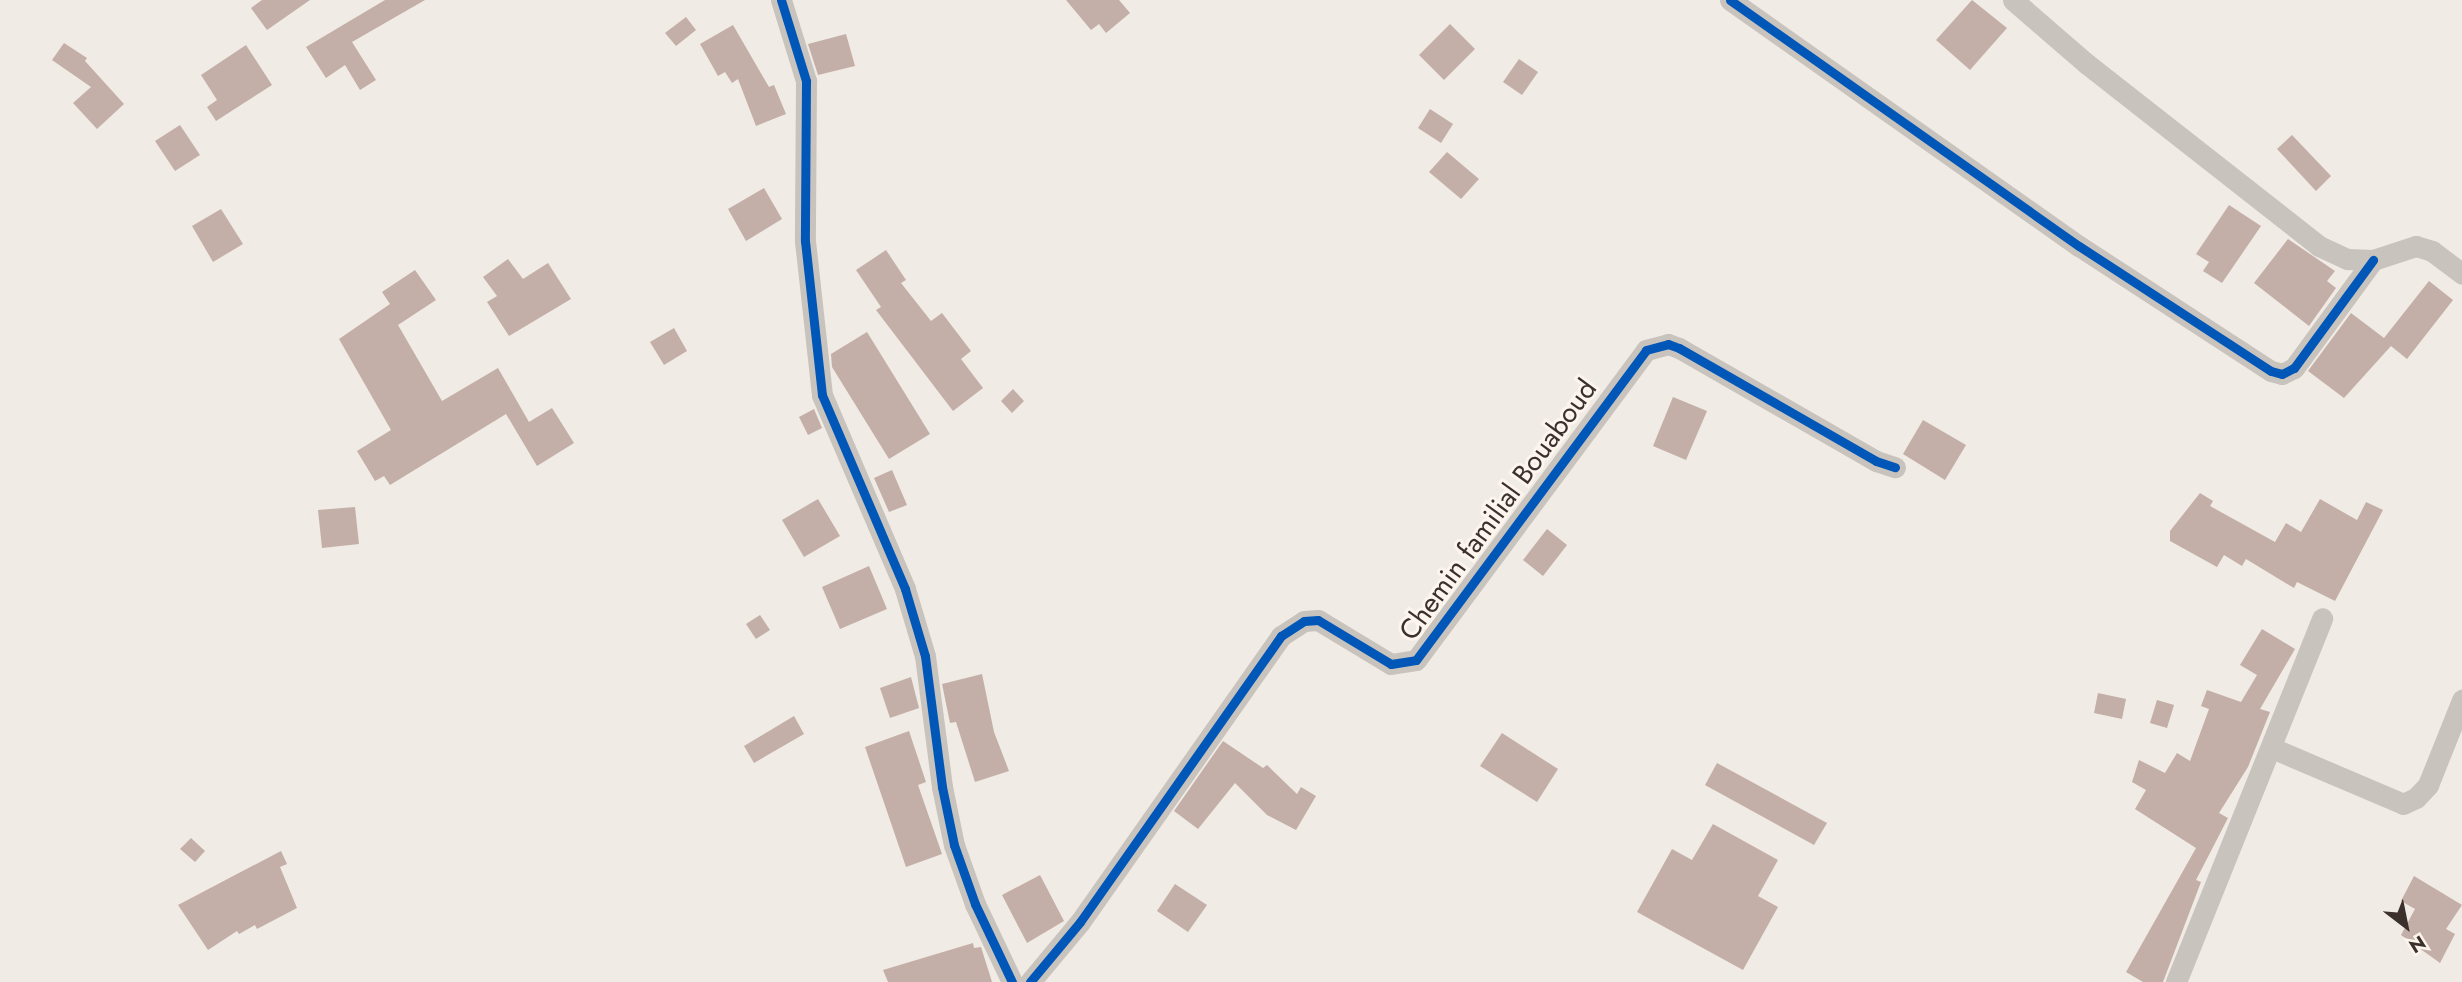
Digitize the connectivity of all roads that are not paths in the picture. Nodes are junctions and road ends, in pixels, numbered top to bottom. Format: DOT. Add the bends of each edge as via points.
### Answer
graph roads {
  1 [pos="781,0"];
  2 [pos="1730,0"];
  3 [pos="2013,0"];
  4 [pos="2373,260"];
  5 [pos="2462,274"];
  6 [pos="1895,467"];
  7 [pos="2322,618"];
  8 [pos="2462,700"];
  9 [pos="2272,748"];
  10 [pos="1012,982"];
  11 [pos="1030,982"];
  12 [pos="2176,982"];
  1 -- 10 [label="street" via="806,81 805,241 822,395 905,589 925,656 954,845 975,904"];
  2 -- 4 [label="street" via="2079,246 2271,371 2282,374 2294,369"];
  3 -- 4 [label="street" via="2087,64 2319,246 2347,259"];
  4 -- 5 [label="street" via="2416,246 2432,251"];
  6 -- 11 [label="street, Chemin familial Bouaboud" via="1876,461 1679,348 1656,345 1646,350 1416,660 1391,664 1318,620 1304,621 1280,636 1080,922"];
  7 -- 9 [label="street"];
  8 -- 9 [label="street" via="2428,785 2403,804"];
  9 -- 12 [label="street"];
}
